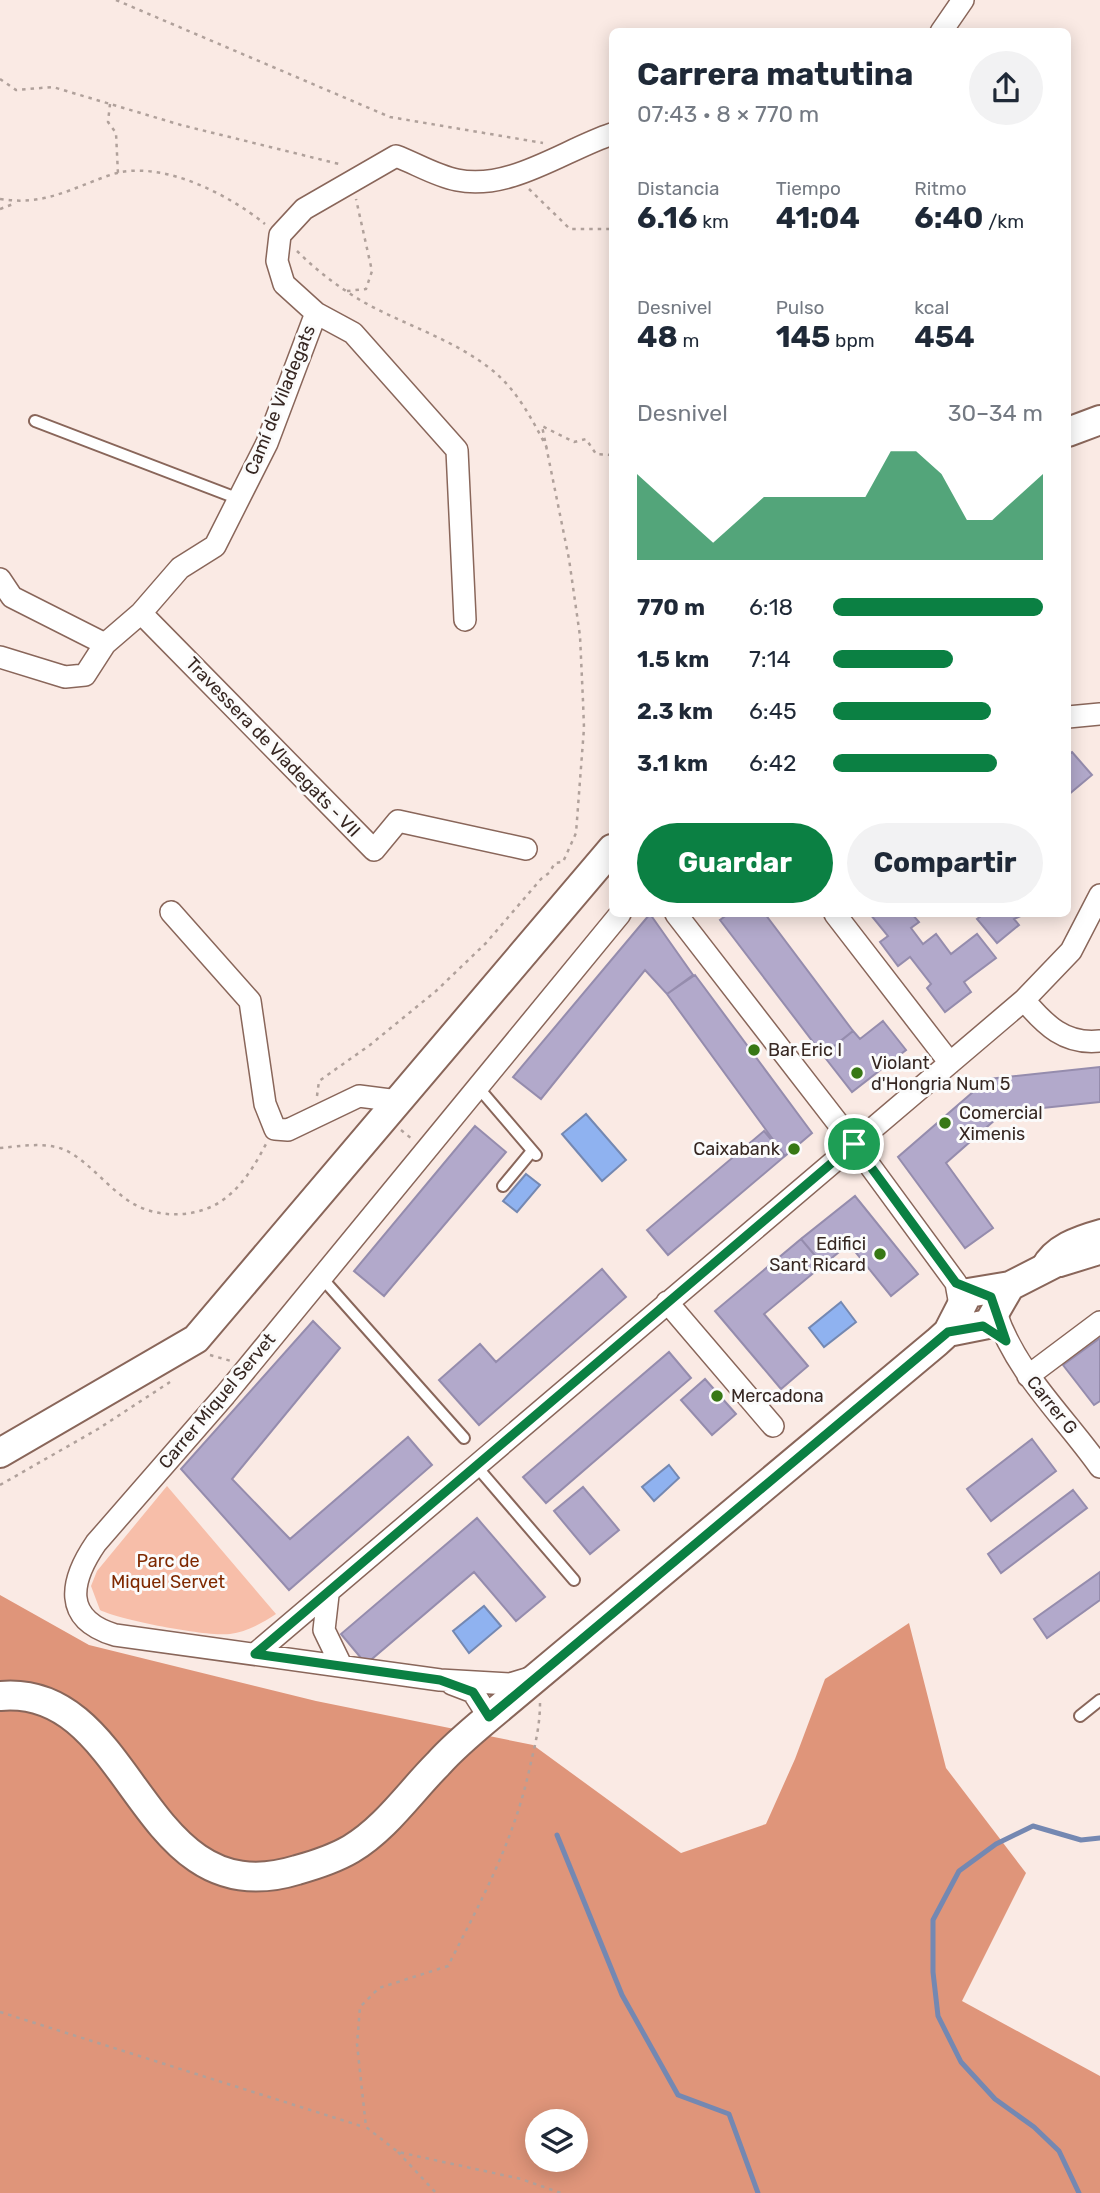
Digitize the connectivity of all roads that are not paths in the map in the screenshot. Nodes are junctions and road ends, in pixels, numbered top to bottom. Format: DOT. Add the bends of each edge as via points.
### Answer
graph roads {
  1 [pos="963,0"];
  2 [pos="945,28"];
  3 [pos="609,135"];
  4 [pos="316,313"];
  5 [pos="1100,420"];
  6 [pos="35,421"];
  7 [pos="1071,431"];
  8 [pos="239,499"];
  9 [pos="0,579"];
  10 [pos="141,613"];
  11 [pos="465,620"];
  12 [pos="105,644"];
  13 [pos="0,657"];
  14 [pos="1100,714"];
  15 [pos="1071,717"];
  16 [pos="526,849"];
  17 [pos="609,853"];
  18 [pos="1100,895"];
  19 [pos="171,912"];
  20 [pos="618,917"];
  21 [pos="678,917"];
  22 [pos="837,917"];
  23 [pos="1024,1000"];
  24 [pos="1100,1041"];
  25 [pos="950,1063"];
  26 [pos="477,1086"];
  27 [pos="391,1110"];
  28 [pos="854,1144"];
  29 [pos="503,1186"];
  30 [pos="1100,1225"];
  31 [pos="1100,1240"];
  32 [pos="1100,1259"];
  33 [pos="321,1277"];
  34 [pos="667,1302"];
  35 [pos="982,1307"];
  36 [pos="1100,1322"];
  37 [pos="1028,1376"];
  38 [pos="773,1426"];
  39 [pos="1092,1437"];
  40 [pos="464,1438"];
  41 [pos="0,1453"];
  42 [pos="477,1467"];
  43 [pos="1100,1467"];
  44 [pos="574,1580"];
  45 [pos="328,1595"];
  46 [pos="255,1654"];
  47 [pos="341,1665"];
  48 [pos="539,1675"];
  49 [pos="440,1680"];
  50 [pos="0,1696"];
  51 [pos="1100,1700"];
  52 [pos="1080,1716"];
  53 [pos="489,1717"];
  1 -- 2 [label="street"];
  3 -- 4 [label="street, Camí de Viladegats" via="514,174 478,182 455,180 396,156 353,178 304,209 280,235 277,261 284,284"];
  4 -- 8 [label="street, Camí de Viladegats" via="267,443"];
  4 -- 11 [label="street" via="354,333 457,450"];
  5 -- 7 [label="street"];
  6 -- 8 [label="lane"];
  8 -- 10 [label="street, Camí de Viladegats" via="215,546 180,568"];
  9 -- 12 [label="street" via="12,597"];
  10 -- 12 [label="street, Camí de Viladegats"];
  10 -- 16 [label="street, Travessera de Vladegats - VII" via="374,850 398,821"];
  12 -- 13 [label="street, Camí de Viladegats" via="85,675 65,677"];
  14 -- 15 [label="street"];
  17 -- 27 [label="street"];
  18 -- 23 [label="street" via="1071,951"];
  19 -- 27 [label="street" via="250,1001 265,1104 275,1129 288,1130 359,1096"];
  20 -- 26 [label="street, Carrer Miquel Servet"];
  21 -- 28 [label="street, Carrer G"];
  22 -- 25 [label="street"];
  23 -- 24 [label="street" via="1058,1033 1076,1040"];
  23 -- 25 [label="street"];
  25 -- 28 [label="street"];
  26 -- 29 [label="lane" via="534,1153"];
  26 -- 33 [label="street, Carrer Miquel Servet"];
  27 -- 41 [label="street" via="196,1339"];
  28 -- 34 [label="street"];
  28 -- 35 [label="street, Carrer G"];
  30 -- 35 [label="lane" via="1044,1250"];
  31 -- 35 [label="street"];
  32 -- 35 [label="lane"];
  33 -- 40 [label="lane"];
  33 -- 46 [label="street, Carrer Miquel Servet" via="96,1544 80,1566 74,1594 78,1607 98,1630"];
  34 -- 38 [label="street"];
  34 -- 42 [label="street"];
  35 -- 37 [label="street, Carrer G"];
  35 -- 48 [label="street"];
  36 -- 37 [label="street"];
  37 -- 39 [label="street, Carrer G"];
  39 -- 43 [label="street, Carrer G"];
  42 -- 44 [label="lane"];
  42 -- 45 [label="street"];
  45 -- 46 [label="street"];
  45 -- 47 [label="street" via="324,1630"];
  46 -- 47 [label="street, Carrer Miquel Servet"];
  47 -- 49 [label="street, Carrer Miquel Servet"];
  48 -- 49 [label="street, Carrer Miquel Servet" via="510,1684"];
  48 -- 53 [label="street"];
  49 -- 53 [label="street, Carrer Miquel Servet" via="473,1692"];
  50 -- 53 [label="street" via="28,1697 67,1713 190,1856 222,1872 256,1877 311,1866 362,1841"];
  51 -- 52 [label="lane"];
}
